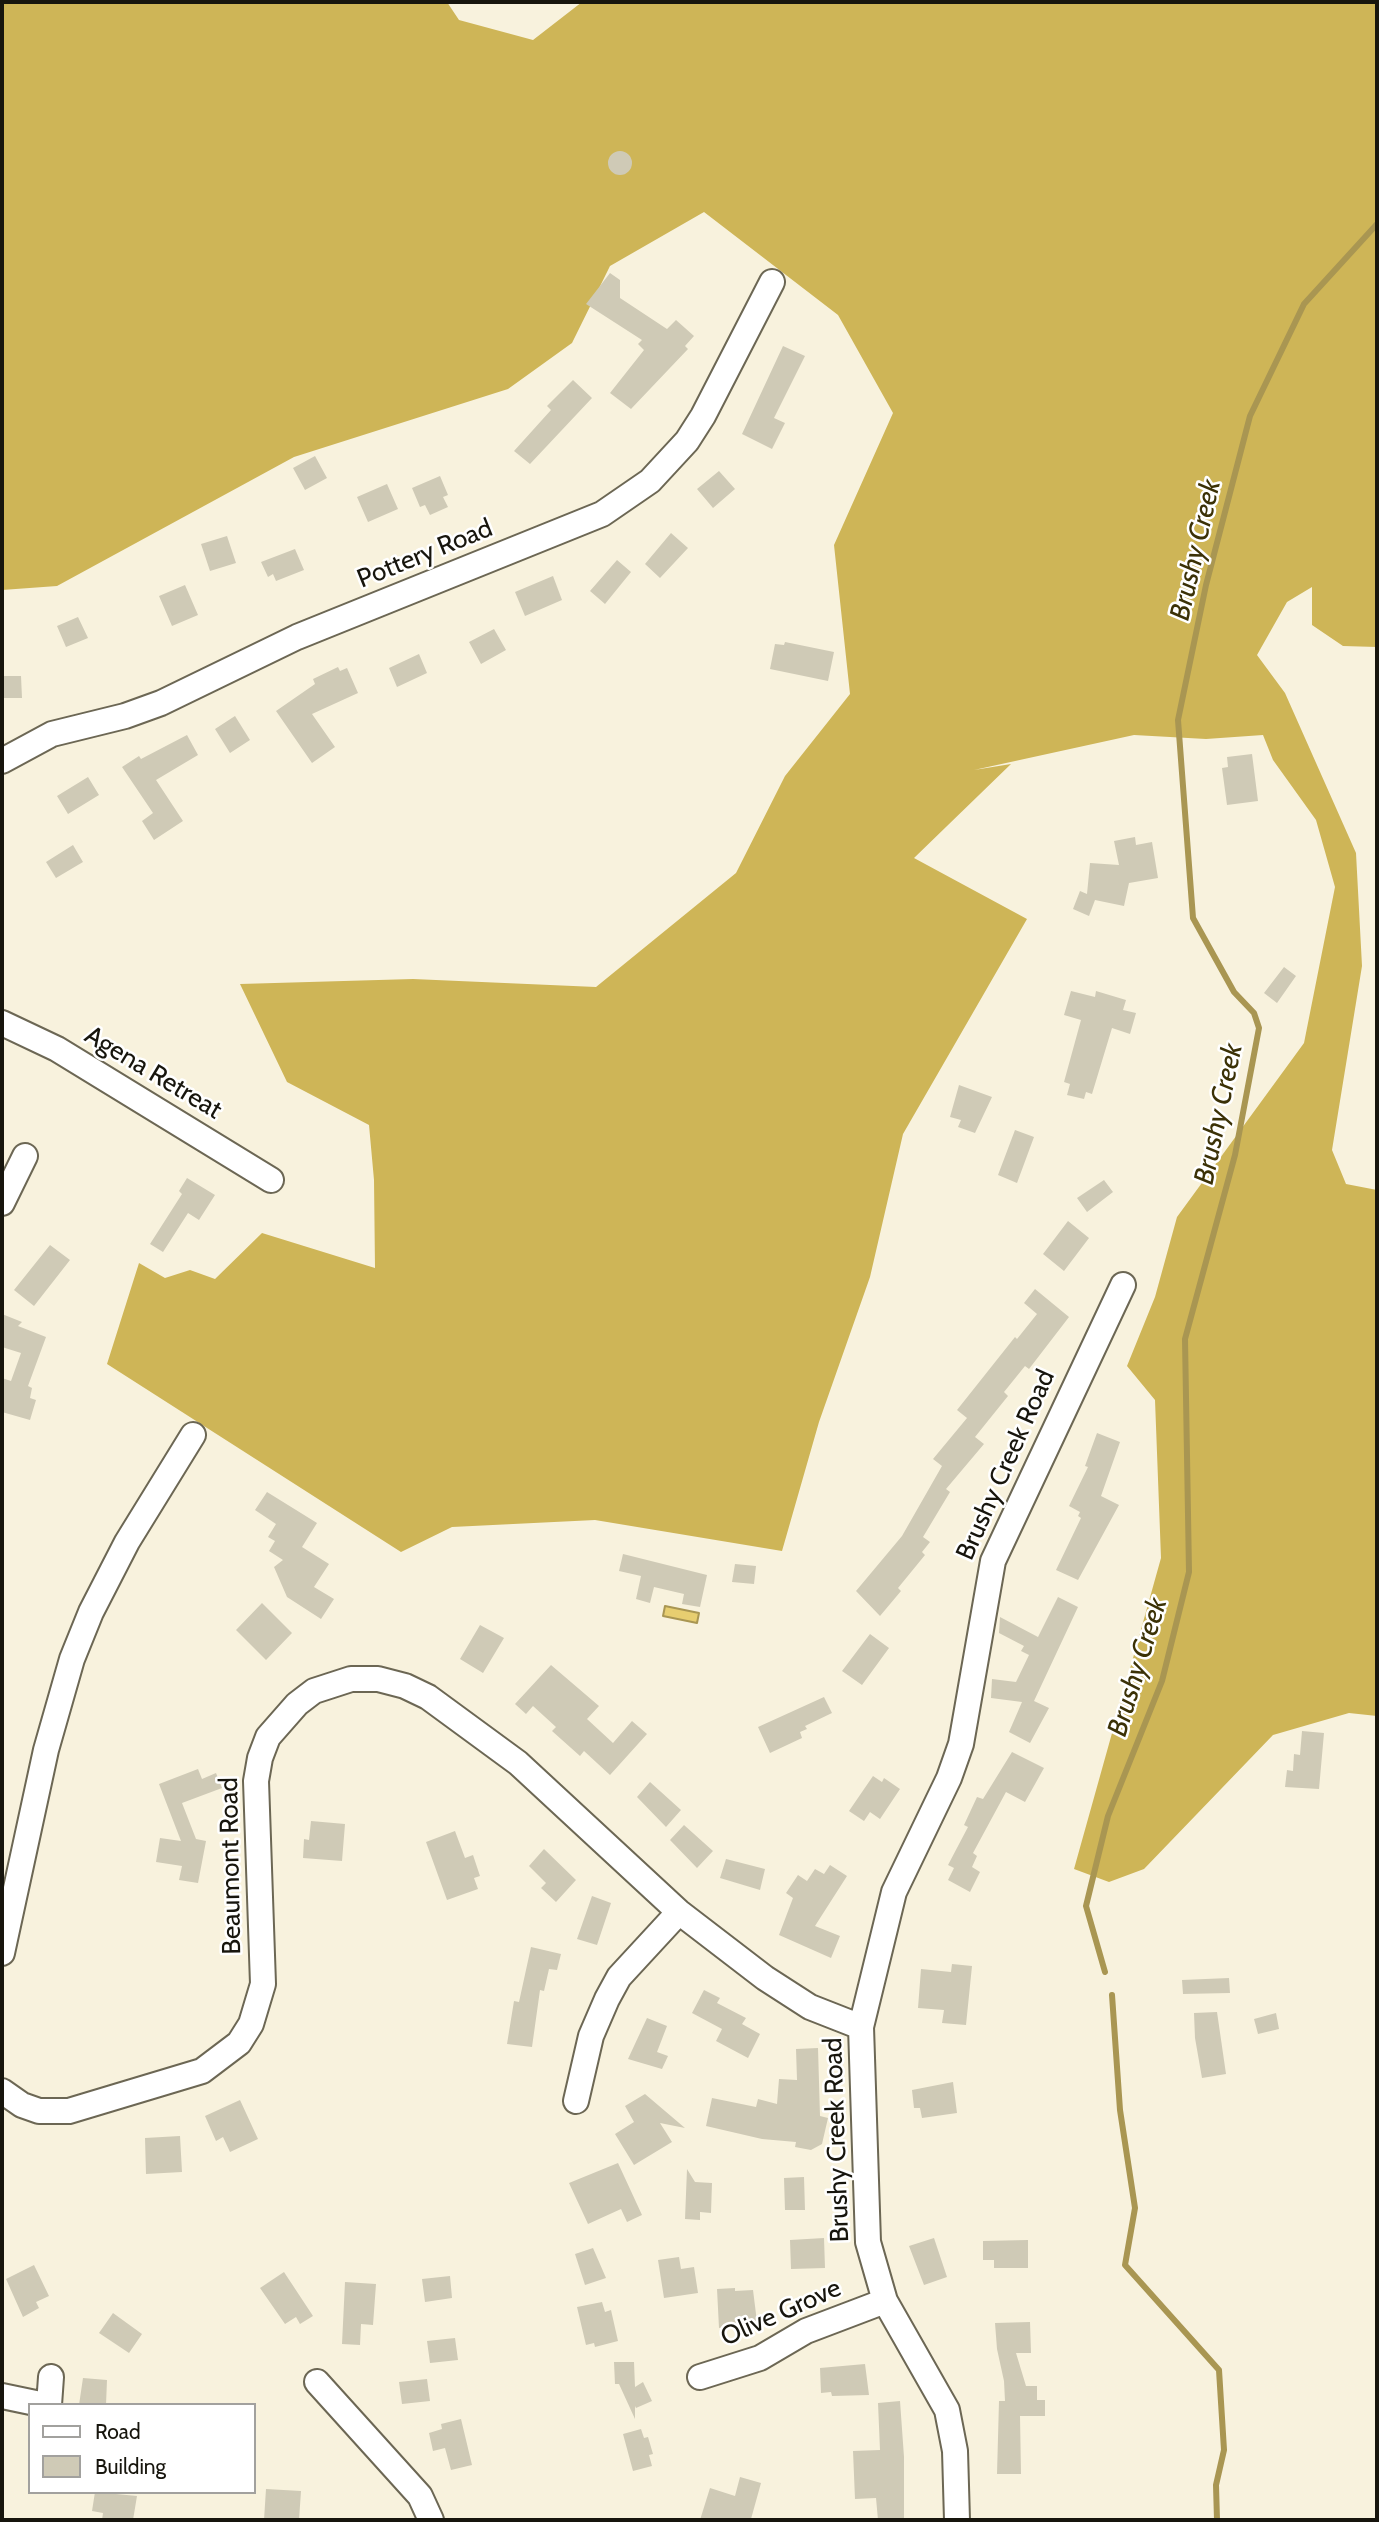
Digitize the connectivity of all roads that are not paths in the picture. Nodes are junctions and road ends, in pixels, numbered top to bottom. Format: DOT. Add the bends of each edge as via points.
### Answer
graph roads {
  1 [pos="772,282"];
  2 [pos="2,761"];
  3 [pos="2,1023"];
  4 [pos="25,1156"];
  5 [pos="271,1180"];
  6 [pos="2,1203"];
  7 [pos="1123,1284"];
  8 [pos="193,1435"];
  9 [pos="679,1912"];
  10 [pos="2,1952"];
  11 [pos="861,2026"];
  12 [pos="2,2091"];
  13 [pos="576,2101"];
  14 [pos="885,2301"];
  15 [pos="51,2377"];
  16 [pos="700,2377"];
  17 [pos="317,2382"];
  18 [pos="2,2396"];
  19 [pos="37,2403"];
  20 [pos="47,2403"];
  21 [pos="431,2520"];
  22 [pos="957,2520"];
  1 -- 2 [label="street, Pottery Road" via="687,441 650,481 602,514 297,638 161,703 52,734"];
  3 -- 5 [label="street, Agena Retreat" via="67,1055"];
  4 -- 6 [label="street"];
  7 -- 11 [label="street, Brushy Creek Road" via="993,1562 958,1752 902,1870"];
  8 -- 10 [label="street" via="127,1542 72,1659 46,1750"];
  9 -- 11 [label="street, Beaumont Road" via="810,2007"];
  9 -- 12 [label="street, Beaumont Road" via="518,1763 428,1697 378,1679 332,1684 314,1691 281,1719 260,1758 256,1782 263,1984 251,2024 239,2043 202,2071 69,2111 39,2111"];
  9 -- 13 [label="street" via="619,1978 607,1998 591,2036"];
  11 -- 14 [label="street, Brushy Creek Road" via="868,2242"];
  14 -- 16 [label="street, Olive Grove" via="806,2331 752,2361"];
  14 -- 22 [label="street, Brushy Creek Road" via="947,2410 956,2462"];
  15 -- 20 [label="street"];
  17 -- 21 [label="street" via="420,2496"];
  18 -- 19 [label="street"];
}
